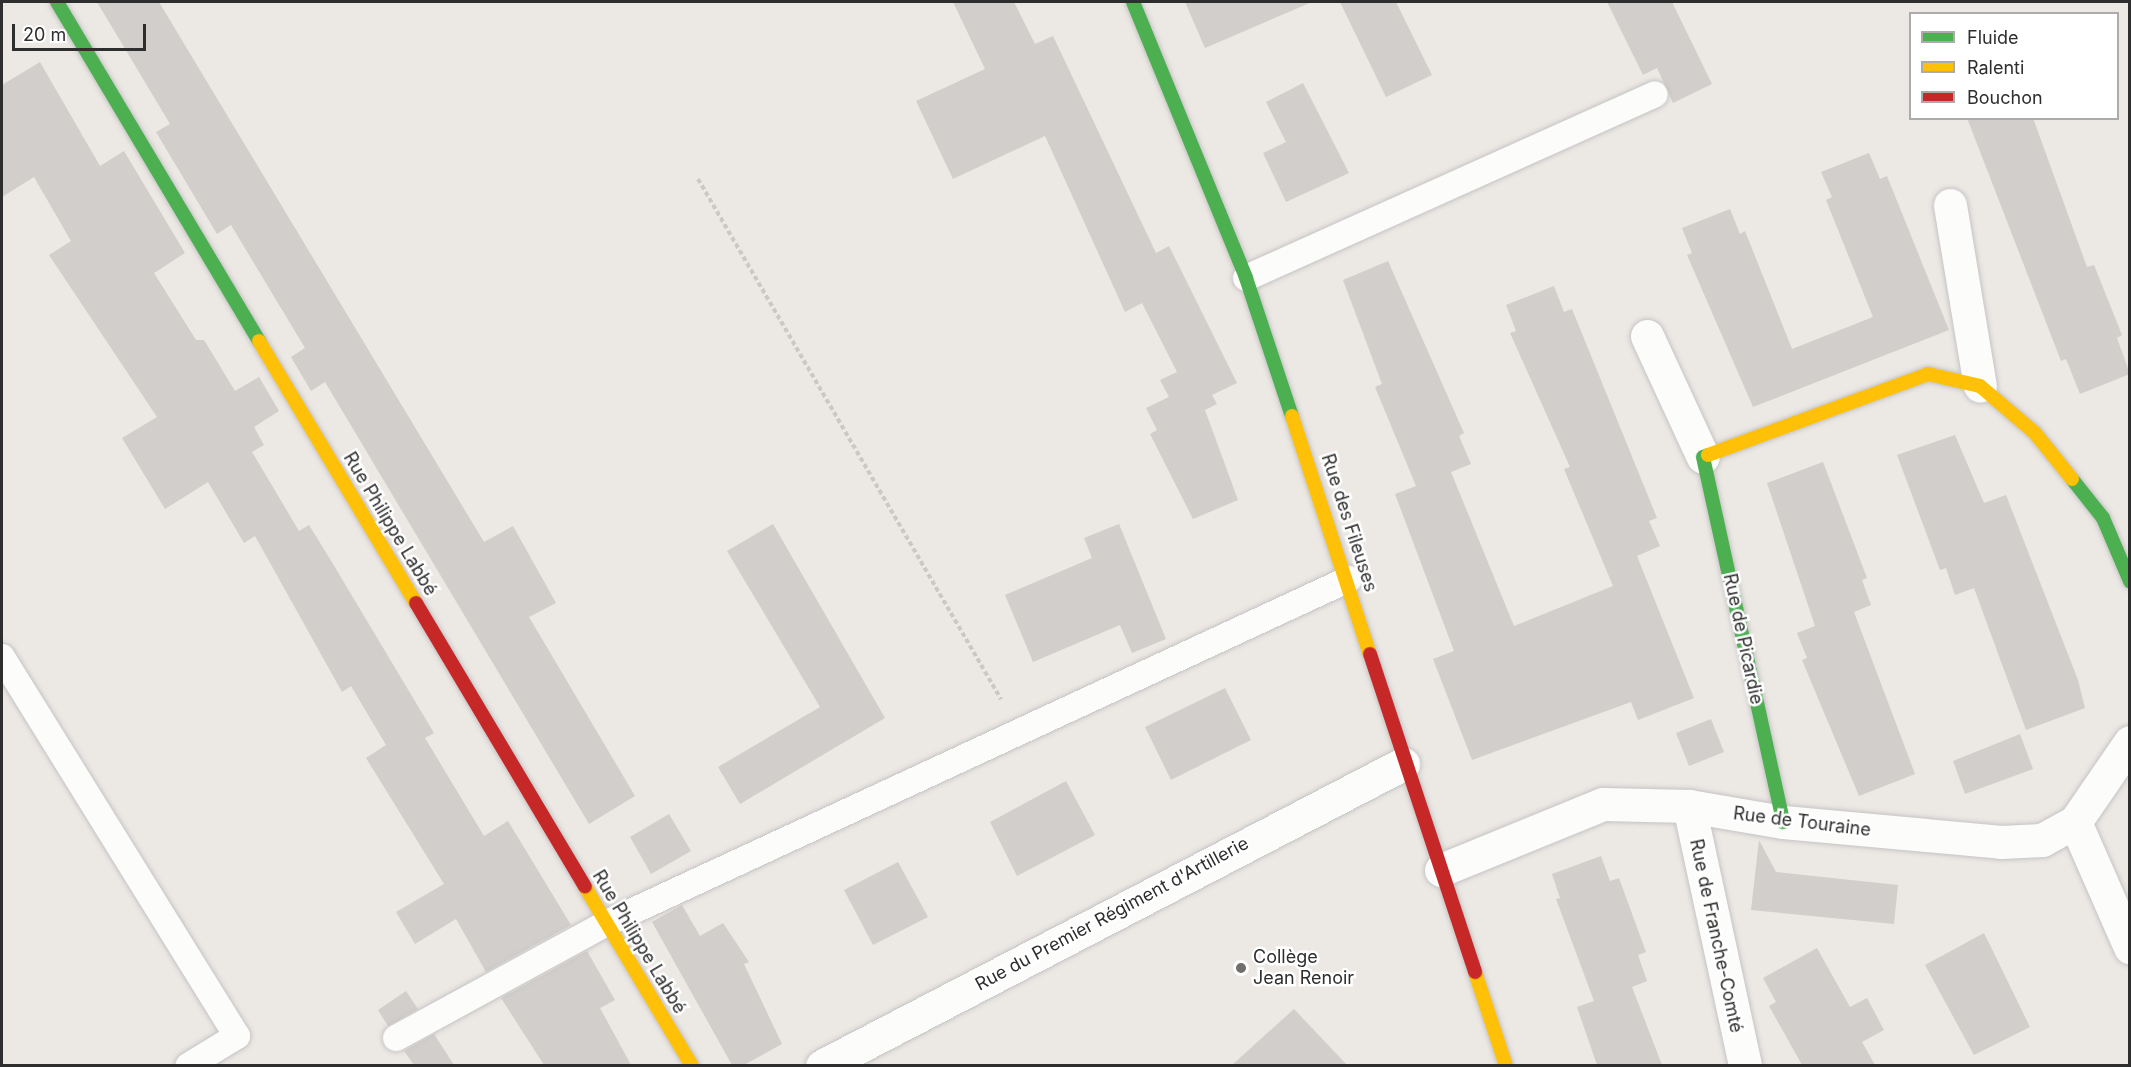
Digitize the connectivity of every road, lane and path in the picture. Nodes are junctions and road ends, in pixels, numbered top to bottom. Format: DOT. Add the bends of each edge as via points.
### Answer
graph roads {
  1 [pos="57,2"];
  2 [pos="1133,2"];
  3 [pos="1655,94"];
  4 [pos="699,179"];
  5 [pos="1950,205"];
  6 [pos="1246,278"];
  7 [pos="1647,336"];
  8 [pos="1980,386"];
  9 [pos="1703,457"];
  10 [pos="1349,579"];
  11 [pos="2130,581"];
  12 [pos="2,657"];
  13 [pos="1020,731"];
  14 [pos="2130,742"];
  15 [pos="1403,764"];
  16 [pos="1689,806"];
  17 [pos="1783,822"];
  18 [pos="2075,822"];
  19 [pos="1441,870"];
  20 [pos="607,923"];
  21 [pos="2130,947"];
  22 [pos="396,1038"];
  23 [pos="188,1065"];
  24 [pos="692,1065"];
  25 [pos="822,1065"];
  26 [pos="1506,1065"];
  27 [pos="1745,1065"];
  1 -- 20 [label="street, Rue Philippe Labbé"];
  2 -- 6 [label="street, Rue des Fileuses"];
  3 -- 6 [label="lane"];
  4 -- 13 [label="path"];
  5 -- 8 [label="street"];
  6 -- 10 [label="street, Rue des Fileuses"];
  7 -- 9 [label="street, Rue de Picardie"];
  8 -- 9 [label="street" via="1928,374"];
  8 -- 11 [label="street" via="2036,433 2103,518"];
  9 -- 17 [label="street, Rue de Picardie"];
  10 -- 13 [label="lane"];
  10 -- 15 [label="street, Rue des Fileuses"];
  12 -- 23 [label="lane" via="237,1036"];
  13 -- 20 [label="lane"];
  14 -- 18 [label="street, Rue de Touraine"];
  15 -- 19 [label="street, Rue des Fileuses"];
  15 -- 25 [label="street, Rue du Premier Régiment d'Artillerie"];
  16 -- 17 [label="street, Rue de Touraine"];
  16 -- 19 [label="street, Rue de Touraine" via="1603,804"];
  16 -- 27 [label="street, Rue de Franche-Comté"];
  17 -- 18 [label="street, Rue de Touraine" via="2001,842 2042,840"];
  18 -- 21 [label="street"];
  19 -- 26 [label="street, Rue des Fileuses"];
  20 -- 22 [label="lane"];
  20 -- 24 [label="street, Rue Philippe Labbé"];
}
